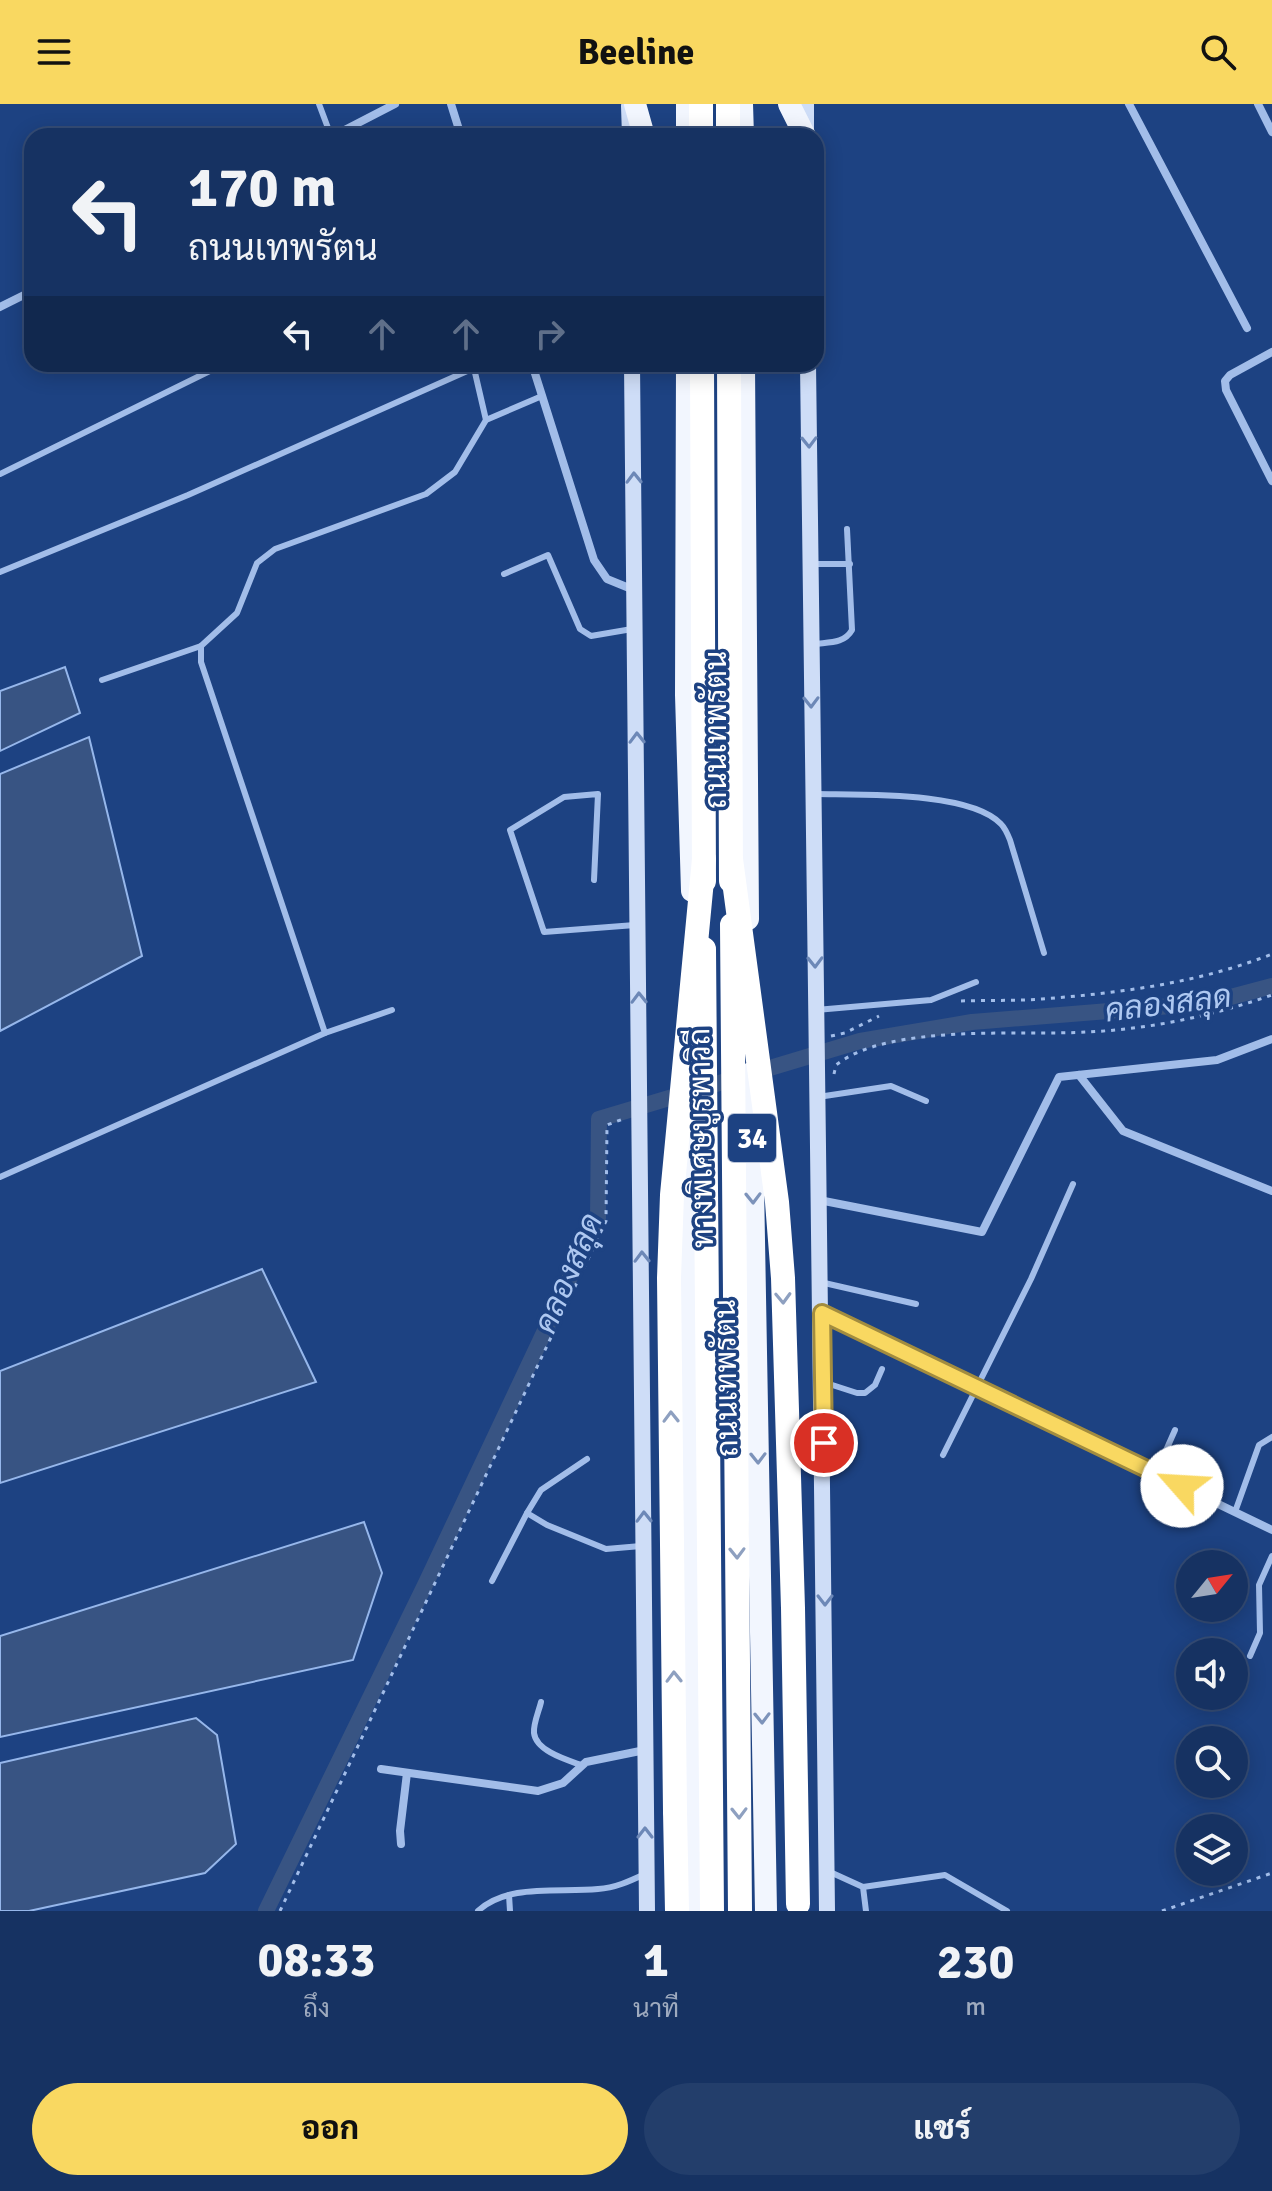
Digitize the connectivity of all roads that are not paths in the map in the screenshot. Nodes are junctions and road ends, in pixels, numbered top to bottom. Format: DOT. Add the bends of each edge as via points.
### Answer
graph roads {
  1 [pos="319,104"];
  2 [pos="395,104"];
  3 [pos="451,104"];
  4 [pos="632,104"];
  5 [pos="687,104"];
  6 [pos="701,104"];
  7 [pos="728,104"];
  8 [pos="742,104"];
  9 [pos="789,104"];
  10 [pos="806,104"];
  11 [pos="1129,104"];
  12 [pos="1258,104"];
  13 [pos="383,107"];
  14 [pos="329,128"];
  15 [pos="346,128"];
  16 [pos="458,128"];
  17 [pos="630,128"];
  18 [pos="641,128"];
  19 [pos="687,128"];
  20 [pos="701,128"];
  21 [pos="728,128"];
  22 [pos="743,128"];
  23 [pos="802,128"];
  24 [pos="806,128"];
  25 [pos="1272,132"];
  26 [pos="24,295"];
  27 [pos="0,307"];
  28 [pos="1247,328"];
  29 [pos="1272,352"];
  30 [pos="208,372"];
  31 [pos="460,372"];
  32 [pos="474,372"];
  33 [pos="534,372"];
  34 [pos="632,372"];
  35 [pos="687,372"];
  36 [pos="702,372"];
  37 [pos="729,372"];
  38 [pos="744,372"];
  39 [pos="808,372"];
  40 [pos="542,396"];
  41 [pos="486,420"];
  42 [pos="0,474"];
  43 [pos="1272,481"];
  44 [pos="847,529"];
  45 [pos="810,564"];
  46 [pos="850,564"];
  47 [pos="0,572"];
  48 [pos="504,574"];
  49 [pos="635,590"];
  50 [pos="636,628"];
  51 [pos="811,644"];
  52 [pos="201,646"];
  53 [pos="102,680"];
  54 [pos="812,794"];
  55 [pos="704,859"];
  56 [pos="731,859"];
  57 [pos="594,880"];
  58 [pos="639,924"];
  59 [pos="1044,953"];
  60 [pos="976,982"];
  61 [pos="392,1010"];
  62 [pos="816,1010"];
  63 [pos="325,1033"];
  64 [pos="1272,1039"];
  65 [pos="1079,1075"];
  66 [pos="818,1097"];
  67 [pos="926,1101"];
  68 [pos="0,1177"];
  69 [pos="1073,1184"];
  70 [pos="1272,1191"];
  71 [pos="819,1200"];
  72 [pos="820,1282"];
  73 [pos="916,1304"];
  74 [pos="822,1313"];
  75 [pos="882,1369"];
  76 [pos="823,1382"];
  77 [pos="977,1386"];
  78 [pos="1175,1430"];
  79 [pos="1272,1437"];
  80 [pos="943,1455"];
  81 [pos="587,1459"];
  82 [pos="1156,1473"];
  83 [pos="1235,1512"];
  84 [pos="527,1513"];
  85 [pos="1272,1530"];
  86 [pos="645,1545"];
  87 [pos="1272,1556"];
  88 [pos="492,1581"];
  89 [pos="1250,1656"];
  90 [pos="541,1702"];
  91 [pos="646,1750"];
  92 [pos="581,1765"];
  93 [pos="381,1769"];
  94 [pos="407,1773"];
  95 [pos="401,1844"];
  96 [pos="827,1870"];
  97 [pos="645,1874"];
  98 [pos="863,1887"];
  99 [pos="509,1895"];
  100 [pos="478,1911"];
  101 [pos="510,1911"];
  102 [pos="647,1911"];
  103 [pos="677,1911"];
  104 [pos="696,1911"];
  105 [pos="712,1911"];
  106 [pos="740,1911"];
  107 [pos="766,1911"];
  108 [pos="798,1911"];
  109 [pos="827,1911"];
  110 [pos="866,1911"];
  111 [pos="1007,1911"];
  1 -- 14 [label="lane"];
  2 -- 13 [label="street"];
  3 -- 16 [label="street"];
  4 -- 17 [label="main road"];
  4 -- 18 [label="highway"];
  5 -- 19 [label="highway"];
  6 -- 20 [label="highway"];
  7 -- 21 [label="highway"];
  8 -- 22 [label="highway"];
  9 -- 23 [label="highway"];
  10 -- 24 [label="main road"];
  11 -- 28 [label="street"];
  12 -- 25 [label="street"];
  13 -- 15 [label="street"];
  26 -- 27 [label="street"];
  29 -- 43 [label="street" via="1225,381"];
  30 -- 42 [label="lane"];
  31 -- 47 [label="lane" via="188,495"];
  32 -- 41 [label="lane"];
  33 -- 40 [label="street"];
  49 -- 34 [label="main road, one-way"];
  35 -- 104 [label="highway, ถนนเทพรัตน / 34"];
  36 -- 55 [label="highway, ทางพิเศษบูรพาวิถี"];
  37 -- 56 [label="highway, ทางพิเศษบูรพาวิถี"];
  38 -- 107 [label="highway, ถนนเทพรัตน / 34, one-way"];
  39 -- 45 [label="main road, 34, one-way"];
  40 -- 41 [label="lane"];
  40 -- 49 [label="street" via="594,560 607,579"];
  41 -- 52 [label="lane" via="455,472 426,494 275,549 257,563 237,613"];
  44 -- 46 [label="lane"];
  45 -- 46 [label="lane"];
  45 -- 51 [label="main road, 34"];
  46 -- 51 [label="lane" via="852,630 839,642"];
  48 -- 50 [label="lane" via="548,555 580,629 591,636"];
  49 -- 50 [label="main road"];
  58 -- 50 [label="main road, one-way"];
  51 -- 54 [label="main road, 34, one-way"];
  52 -- 53 [label="lane"];
  52 -- 63 [label="lane" via="201,662"];
  54 -- 59 [label="lane" via="926,797 991,816 1010,840"];
  54 -- 62 [label="main road, 34, one-way"];
  103 -- 55 [label="highway, one-way, bridge" via="669,1278"];
  55 -- 105 [label="highway, ทางพิเศษบูรพาวิถี, bridge"];
  56 -- 106 [label="highway, ทางพิเศษบูรพาวิถี, one-way, bridge"];
  56 -- 108 [label="highway, one-way, bridge" via="783,1278"];
  57 -- 58 [label="lane" via="598,794 564,797 510,830 544,932"];
  86 -- 58 [label="main road, one-way"];
  60 -- 62 [label="lane" via="931,1000"];
  61 -- 63 [label="lane"];
  62 -- 66 [label="main road, 34"];
  63 -- 68 [label="lane"];
  64 -- 65 [label="street" via="1217,1060"];
  65 -- 70 [label="street" via="1123,1131"];
  65 -- 71 [label="street" via="1059,1077 982,1232"];
  66 -- 67 [label="lane" via="891,1086"];
  66 -- 71 [label="main road, 34"];
  69 -- 77 [label="lane"];
  71 -- 72 [label="main road, 34"];
  72 -- 73 [label="lane"];
  72 -- 74 [label="main road, 34"];
  74 -- 76 [label="main road, 34"];
  74 -- 77 [label="street"];
  75 -- 76 [label="lane" via="865,1393"];
  76 -- 96 [label="main road, 34, one-way"];
  77 -- 80 [label="lane"];
  77 -- 82 [label="street"];
  78 -- 82 [label="lane"];
  79 -- 83 [label="lane" via="1259,1445"];
  81 -- 84 [label="lane" via="541,1490"];
  82 -- 83 [label="street"];
  83 -- 85 [label="street"];
  84 -- 86 [label="lane" via="606,1549"];
  84 -- 88 [label="lane"];
  86 -- 91 [label="main road"];
  87 -- 89 [label="lane" via="1259,1585 1260,1633"];
  90 -- 92 [label="lane" via="533,1732 536,1740"];
  91 -- 92 [label="street"];
  97 -- 91 [label="main road, one-way"];
  92 -- 94 [label="street" via="563,1783 538,1791"];
  93 -- 94 [label="street"];
  94 -- 95 [label="street"];
  96 -- 98 [label="lane"];
  96 -- 109 [label="main road, 34"];
  97 -- 99 [label="lane" via="601,1889"];
  97 -- 102 [label="main road"];
  98 -- 110 [label="lane"];
  98 -- 111 [label="lane" via="945,1875"];
  99 -- 100 [label="lane" via="489,1900"];
  99 -- 101 [label="lane"];
}
